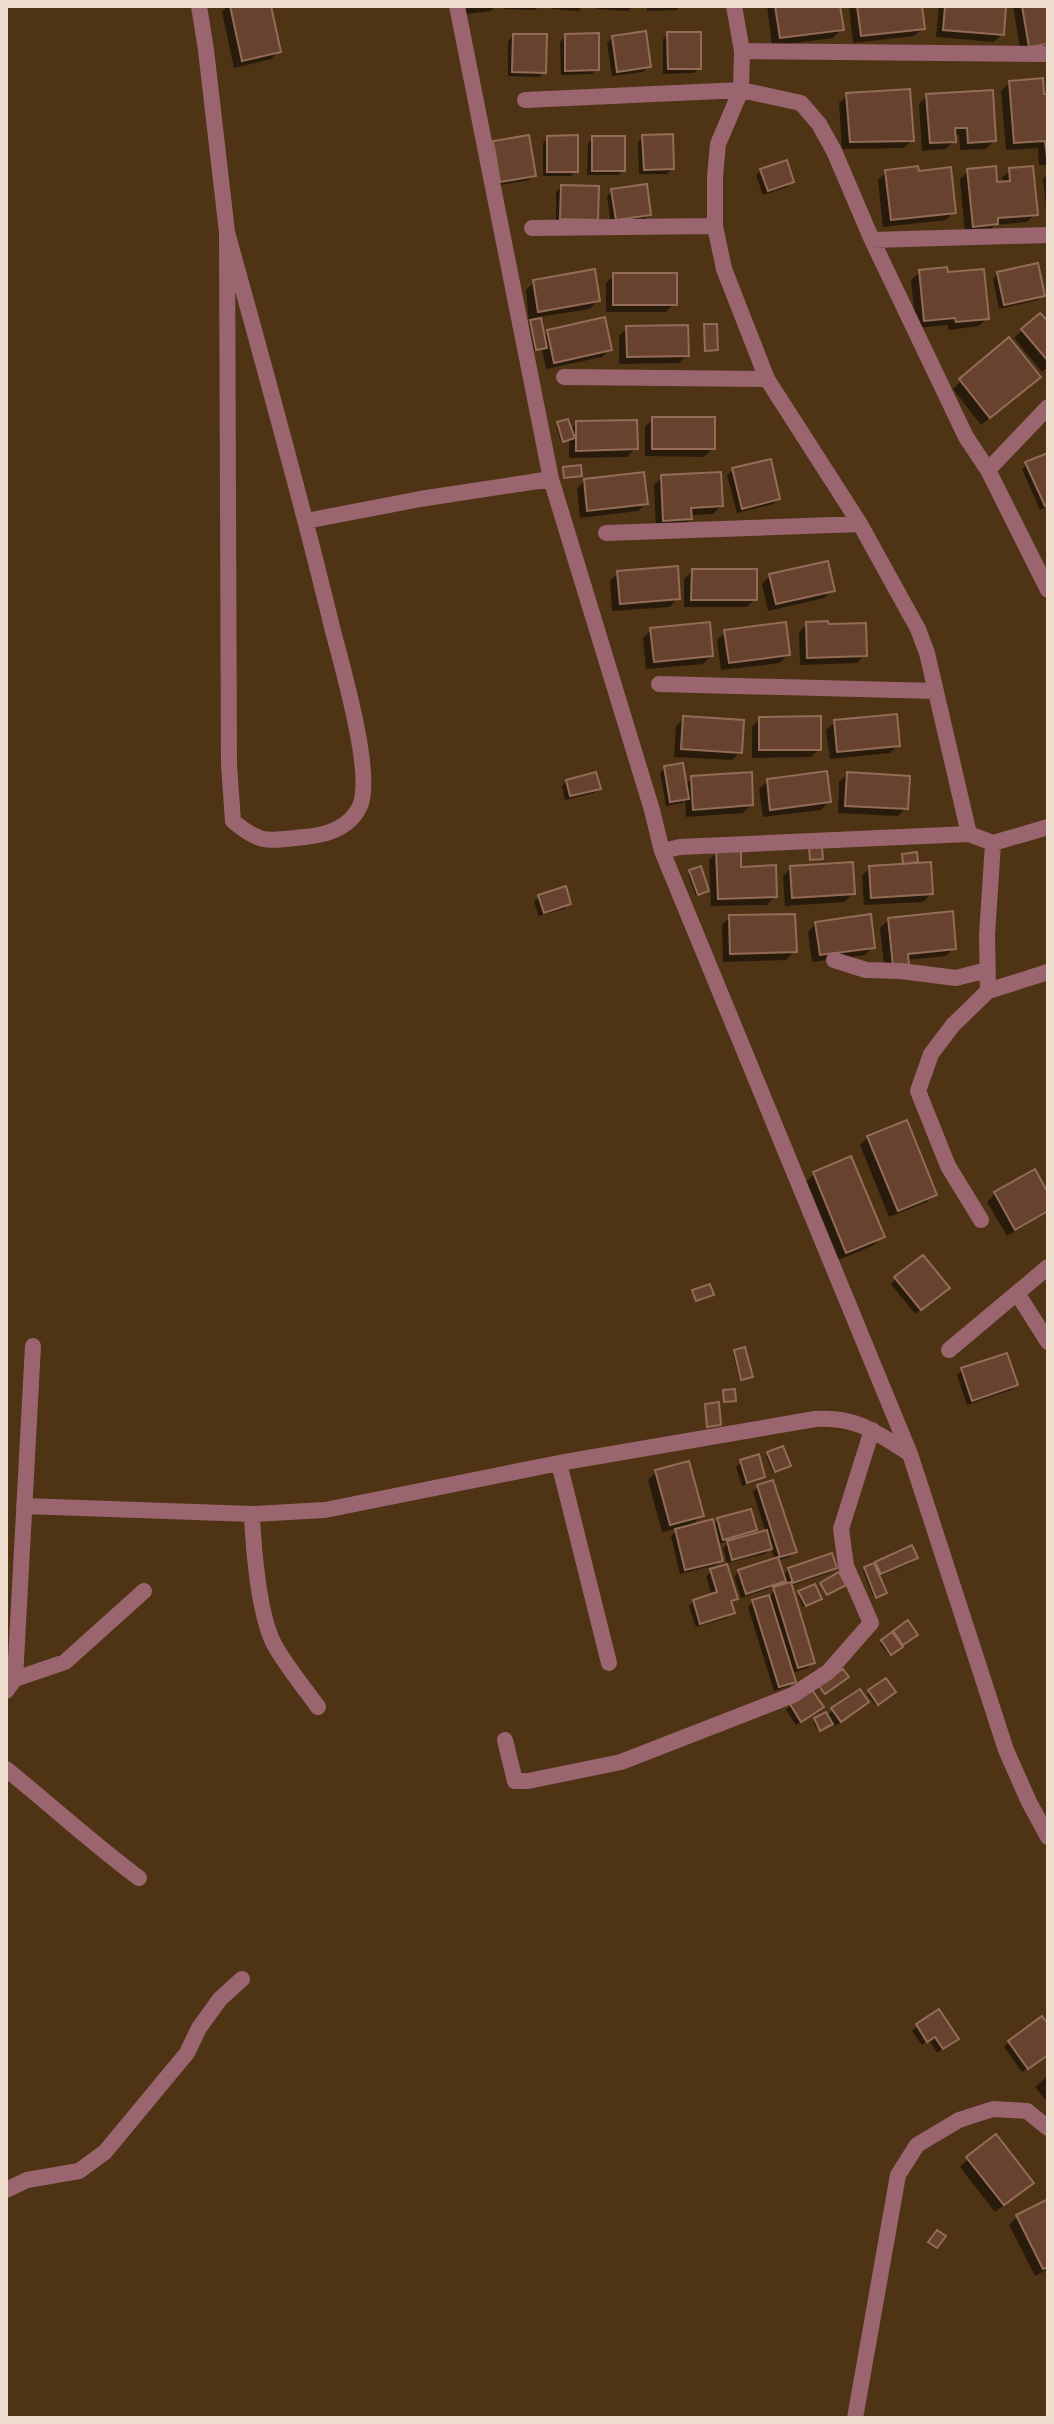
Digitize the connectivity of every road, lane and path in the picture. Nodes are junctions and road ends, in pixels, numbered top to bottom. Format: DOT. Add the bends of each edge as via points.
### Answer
graph roads {
  1 [pos="199,6"];
  2 [pos="457,6"];
  3 [pos="734,6"];
  4 [pos="742,51"];
  5 [pos="1048,54"];
  6 [pos="741,90"];
  7 [pos="525,100"];
  8 [pos="715,226"];
  9 [pos="532,228"];
  10 [pos="227,232"];
  11 [pos="1048,235"];
  12 [pos="872,240"];
  13 [pos="564,377"];
  14 [pos="767,379"];
  15 [pos="1048,407"];
  16 [pos="988,470"];
  17 [pos="551,479"];
  18 [pos="306,521"];
  19 [pos="860,524"];
  20 [pos="606,533"];
  21 [pos="1048,590"];
  22 [pos="659,684"];
  23 [pos="935,691"];
  24 [pos="1048,827"];
  25 [pos="969,834"];
  26 [pos="993,843"];
  27 [pos="662,851"];
  28 [pos="834,960"];
  29 [pos="987,970"];
  30 [pos="1048,972"];
  31 [pos="988,991"];
  32 [pos="981,1220"];
  33 [pos="1048,1267"];
  34 [pos="1017,1293"];
  35 [pos="1048,1342"];
  36 [pos="33,1346"];
  37 [pos="949,1350"];
  38 [pos="872,1430"];
  39 [pos="910,1454"];
  40 [pos="559,1463"];
  41 [pos="24,1506"];
  42 [pos="252,1514"];
  43 [pos="13,1576"];
  44 [pos="144,1591"];
  45 [pos="609,1663"];
  46 [pos="10,1685"];
  47 [pos="318,1707"];
  48 [pos="505,1740"];
  49 [pos="6,1769"];
  50 [pos="1048,1837"];
  51 [pos="139,1878"];
  52 [pos="242,1979"];
  53 [pos="1048,2128"];
  54 [pos="6,2190"];
  55 [pos="855,2418"];
  1 -- 10 [label="street"];
  2 -- 17 [label="street"];
  3 -- 4 [label="street"];
  4 -- 5 [label="street"];
  4 -- 6 [label="street"];
  6 -- 7 [label="street"];
  6 -- 8 [label="street" via="718,144"];
  6 -- 12 [label="street" via="801,103 834,151"];
  8 -- 9 [label="street"];
  8 -- 14 [label="street" via="724,269"];
  10 -- 18 [label="street"];
  10 -- 18 [label="street" via="229,765 233,821 261,841 326,836 349,822 363,788 358,731"];
  11 -- 12 [label="street"];
  12 -- 16 [label="street" via="966,437"];
  13 -- 14 [label="street"];
  14 -- 19 [label="street"];
  15 -- 16 [label="street"];
  16 -- 21 [label="street"];
  17 -- 18 [label="street"];
  17 -- 27 [label="street"];
  19 -- 20 [label="street"];
  19 -- 23 [label="street" via="918,629"];
  22 -- 23 [label="street"];
  23 -- 25 [label="street"];
  24 -- 26 [label="street"];
  25 -- 26 [label="street"];
  25 -- 27 [label="street"];
  26 -- 29 [label="street"];
  27 -- 39 [label="street"];
  28 -- 29 [label="street" via="866,970 956,978"];
  29 -- 31 [label="street"];
  30 -- 31 [label="street"];
  31 -- 32 [label="street" via="931,1054 918,1091 948,1166"];
  33 -- 34 [label="street"];
  34 -- 35 [label="street"];
  34 -- 37 [label="street"];
  36 -- 41 [label="street"];
  38 -- 39 [label="street"];
  38 -- 40 [label="street" via="855,1421 815,1419"];
  38 -- 48 [label="street" via="841,1529 846,1566 871,1623 828,1672 793,1695 621,1762 574,1772 515,1781"];
  39 -- 50 [label="street" via="1006,1750"];
  40 -- 42 [label="street" via="325,1510"];
  40 -- 45 [label="street"];
  41 -- 42 [label="street"];
  41 -- 43 [label="street"];
  42 -- 47 [label="street" via="266,1623 273,1643"];
  43 -- 46 [label="street"];
  44 -- 46 [label="street" via="65,1662"];
  49 -- 51 [label="street"];
  52 -- 54 [label="street" via="220,1999 187,2053 105,2152 79,2171 27,2180"];
  53 -- 55 [label="street" via="1027,2111 993,2109 959,2120 917,2145 898,2175"];
}
